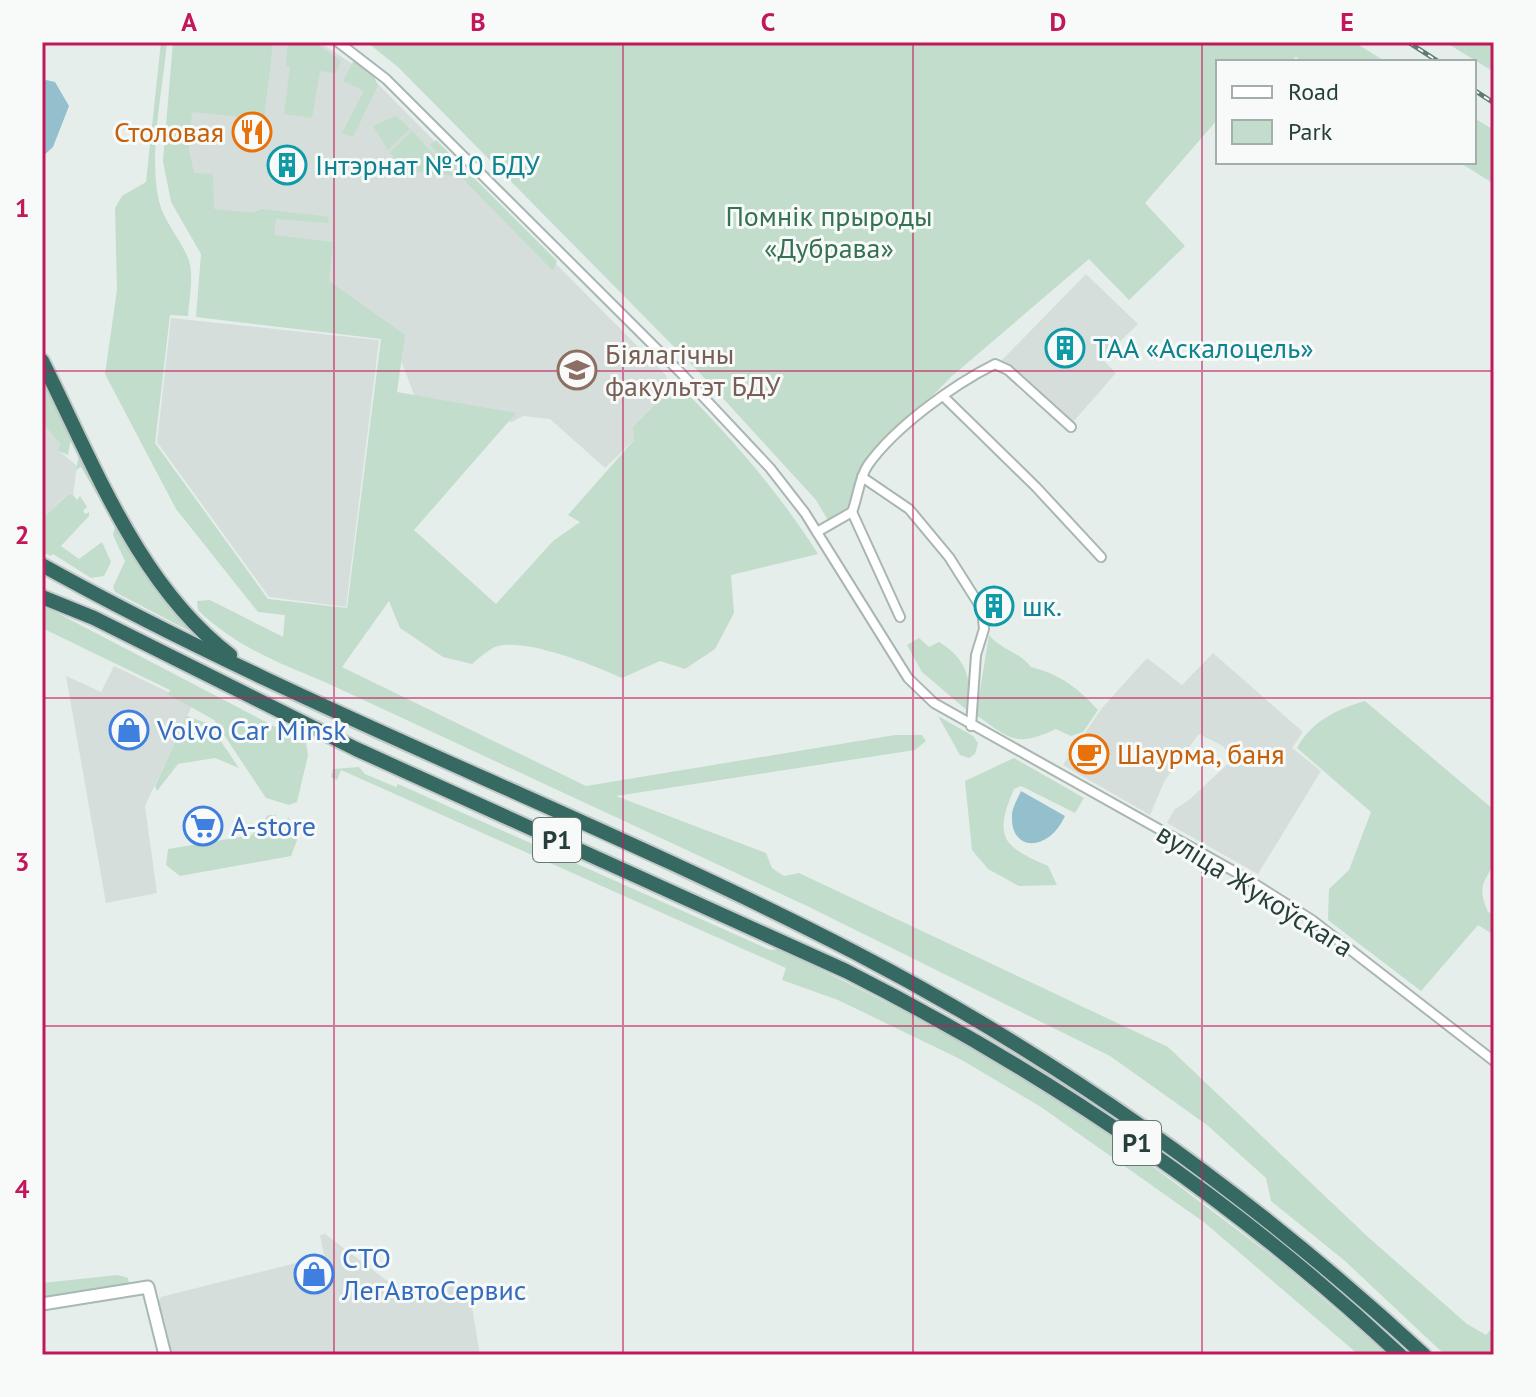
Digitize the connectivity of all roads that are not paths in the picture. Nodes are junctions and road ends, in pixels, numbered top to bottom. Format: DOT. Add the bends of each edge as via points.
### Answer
graph roads {
  1 [pos="338,42"];
  2 [pos="42,361"];
  3 [pos="47,377"];
  4 [pos="945,398"];
  5 [pos="1071,427"];
  6 [pos="862,477"];
  7 [pos="852,512"];
  8 [pos="817,532"];
  9 [pos="1101,557"];
  10 [pos="42,565"];
  11 [pos="42,588"];
  12 [pos="42,597"];
  13 [pos="900,617"];
  14 [pos="94,618"];
  15 [pos="251,671"];
  16 [pos="971,726"];
  17 [pos="1494,1061"];
  18 [pos="42,1304"];
  19 [pos="165,1355"];
  20 [pos="1400,1355"];
  21 [pos="1424,1355"];
  1 -- 8 [label="street, вуліца Жукоўскага" via="386,79 680,372 770,468"];
  2 -- 3 [label="highway"];
  3 -- 15 [label="highway" via="155,573 200,628"];
  4 -- 5 [label="street" via="995,364"];
  4 -- 6 [label="street" via="910,422"];
  4 -- 9 [label="street"];
  6 -- 7 [label="street"];
  6 -- 16 [label="street" via="909,509 949,557 982,609"];
  7 -- 8 [label="street"];
  7 -- 13 [label="street"];
  8 -- 16 [label="street, вуліца Жукоўскага" via="908,678 934,703"];
  10 -- 15 [label="highway, Р1" via="165,632"];
  11 -- 14 [label="highway, Р1"];
  12 -- 14 [label="highway"];
  14 -- 20 [label="highway, Р1" via="356,749 846,971 947,1024 1112,1125 1298,1266"];
  15 -- 21 [label="highway, Р1" via="789,919 982,1024 1122,1112 1250,1205"];
  16 -- 17 [label="street, вуліца Жукоўскага" via="1239,874 1331,932"];
  18 -- 19 [label="street" via="148,1287"];
}
